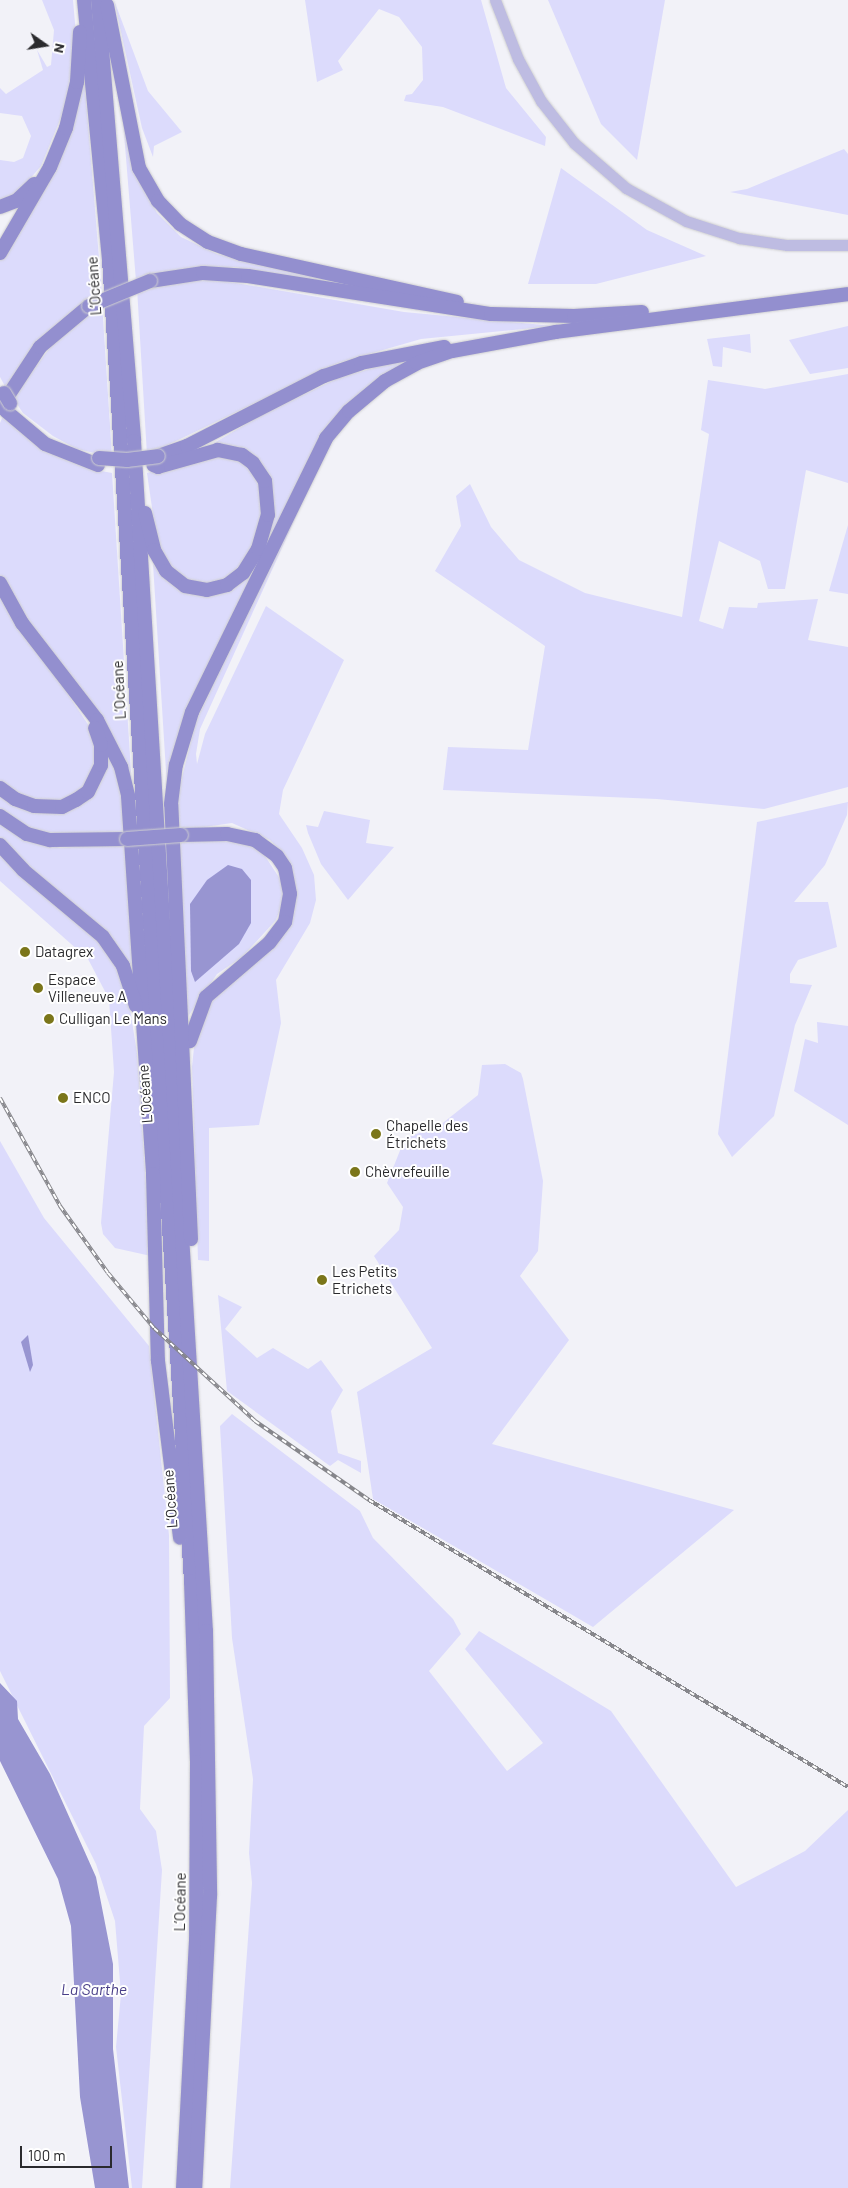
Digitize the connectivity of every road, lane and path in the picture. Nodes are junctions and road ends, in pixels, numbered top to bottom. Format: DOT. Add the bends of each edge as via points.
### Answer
graph roads {
  1 [pos="78,0"];
  2 [pos="84,0"];
  3 [pos="98,0"];
  4 [pos="106,0"];
  5 [pos="495,0"];
  6 [pos="60,144"];
  7 [pos="0,207"];
  8 [pos="848,245"];
  9 [pos="0,253"];
  10 [pos="848,284"];
  11 [pos="848,294"];
  12 [pos="574,316"];
  13 [pos="492,342"];
  14 [pos="3,401"];
  15 [pos="134,441"];
  16 [pos="157,463"];
  17 [pos="0,583"];
  18 [pos="71,684"];
  19 [pos="0,788"];
  20 [pos="0,816"];
  21 [pos="0,844"];
  22 [pos="186,1059"];
  23 [pos="149,1101"];
  24 [pos="186,1296"];
  25 [pos="191,1581"];
  26 [pos="204,1830"];
  27 [pos="203,1898"];
  28 [pos="183,2188"];
  29 [pos="195,2188"];
  1 -- 6 [label="highway" via="80,65"];
  2 -- 25 [label="highway, L’Océane" via="109,260"];
  3 -- 15 [label="highway, L’Océane"];
  4 -- 12 [label="highway" via="139,168 158,201 194,234 241,254 439,298"];
  5 -- 8 [label="main road" via="518,59 541,101 574,143 626,188 678,217 725,234 788,245"];
  6 -- 7 [label="highway" via="29,191"];
  6 -- 9 [label="highway"];
  10 -- 12 [label="highway" via="652,311"];
  11 -- 13 [label="highway"];
  12 -- 14 [label="highway, bridge" via="507,315 436,308 222,274 150,281 89,306 40,347"];
  13 -- 16 [label="highway" via="419,350 361,363 313,381"];
  13 -- 22 [label="highway" via="452,351 406,369 370,392 337,424 307,471 192,712 180,746 171,804"];
  14 -- 16 [label="highway, bridge" via="41,432 99,461"];
  15 -- 16 [label="highway" via="148,531 163,567 191,588 207,590 227,585 247,567 266,527 269,502 261,473 250,460 226,450"];
  15 -- 24 [label="highway, L’Océane"];
  17 -- 18 [label="highway" via="22,623"];
  18 -- 19 [label="highway" via="101,745 101,765 88,792 62,807 50,808 15,799"];
  18 -- 23 [label="highway" via="110,741 128,796"];
  20 -- 22 [label="highway, bridge" via="27,834 50,840 226,834 255,840 272,852 285,868 290,894 285,922 269,943 206,997 194,1024"];
  21 -- 23 [label="highway" via="23,870 86,919 123,966 135,1001"];
  22 -- 24 [label="highway" via="192,1279"];
  23 -- 25 [label="highway" via="158,1361 184,1567"];
  24 -- 26 [label="highway, L’Océane" via="206,1631"];
  25 -- 26 [label="highway, L’Océane"];
  26 -- 27 [label="highway, L’Océane"];
  27 -- 28 [label="highway, L’Océane"];
  27 -- 29 [label="highway, L’Océane"];
}
